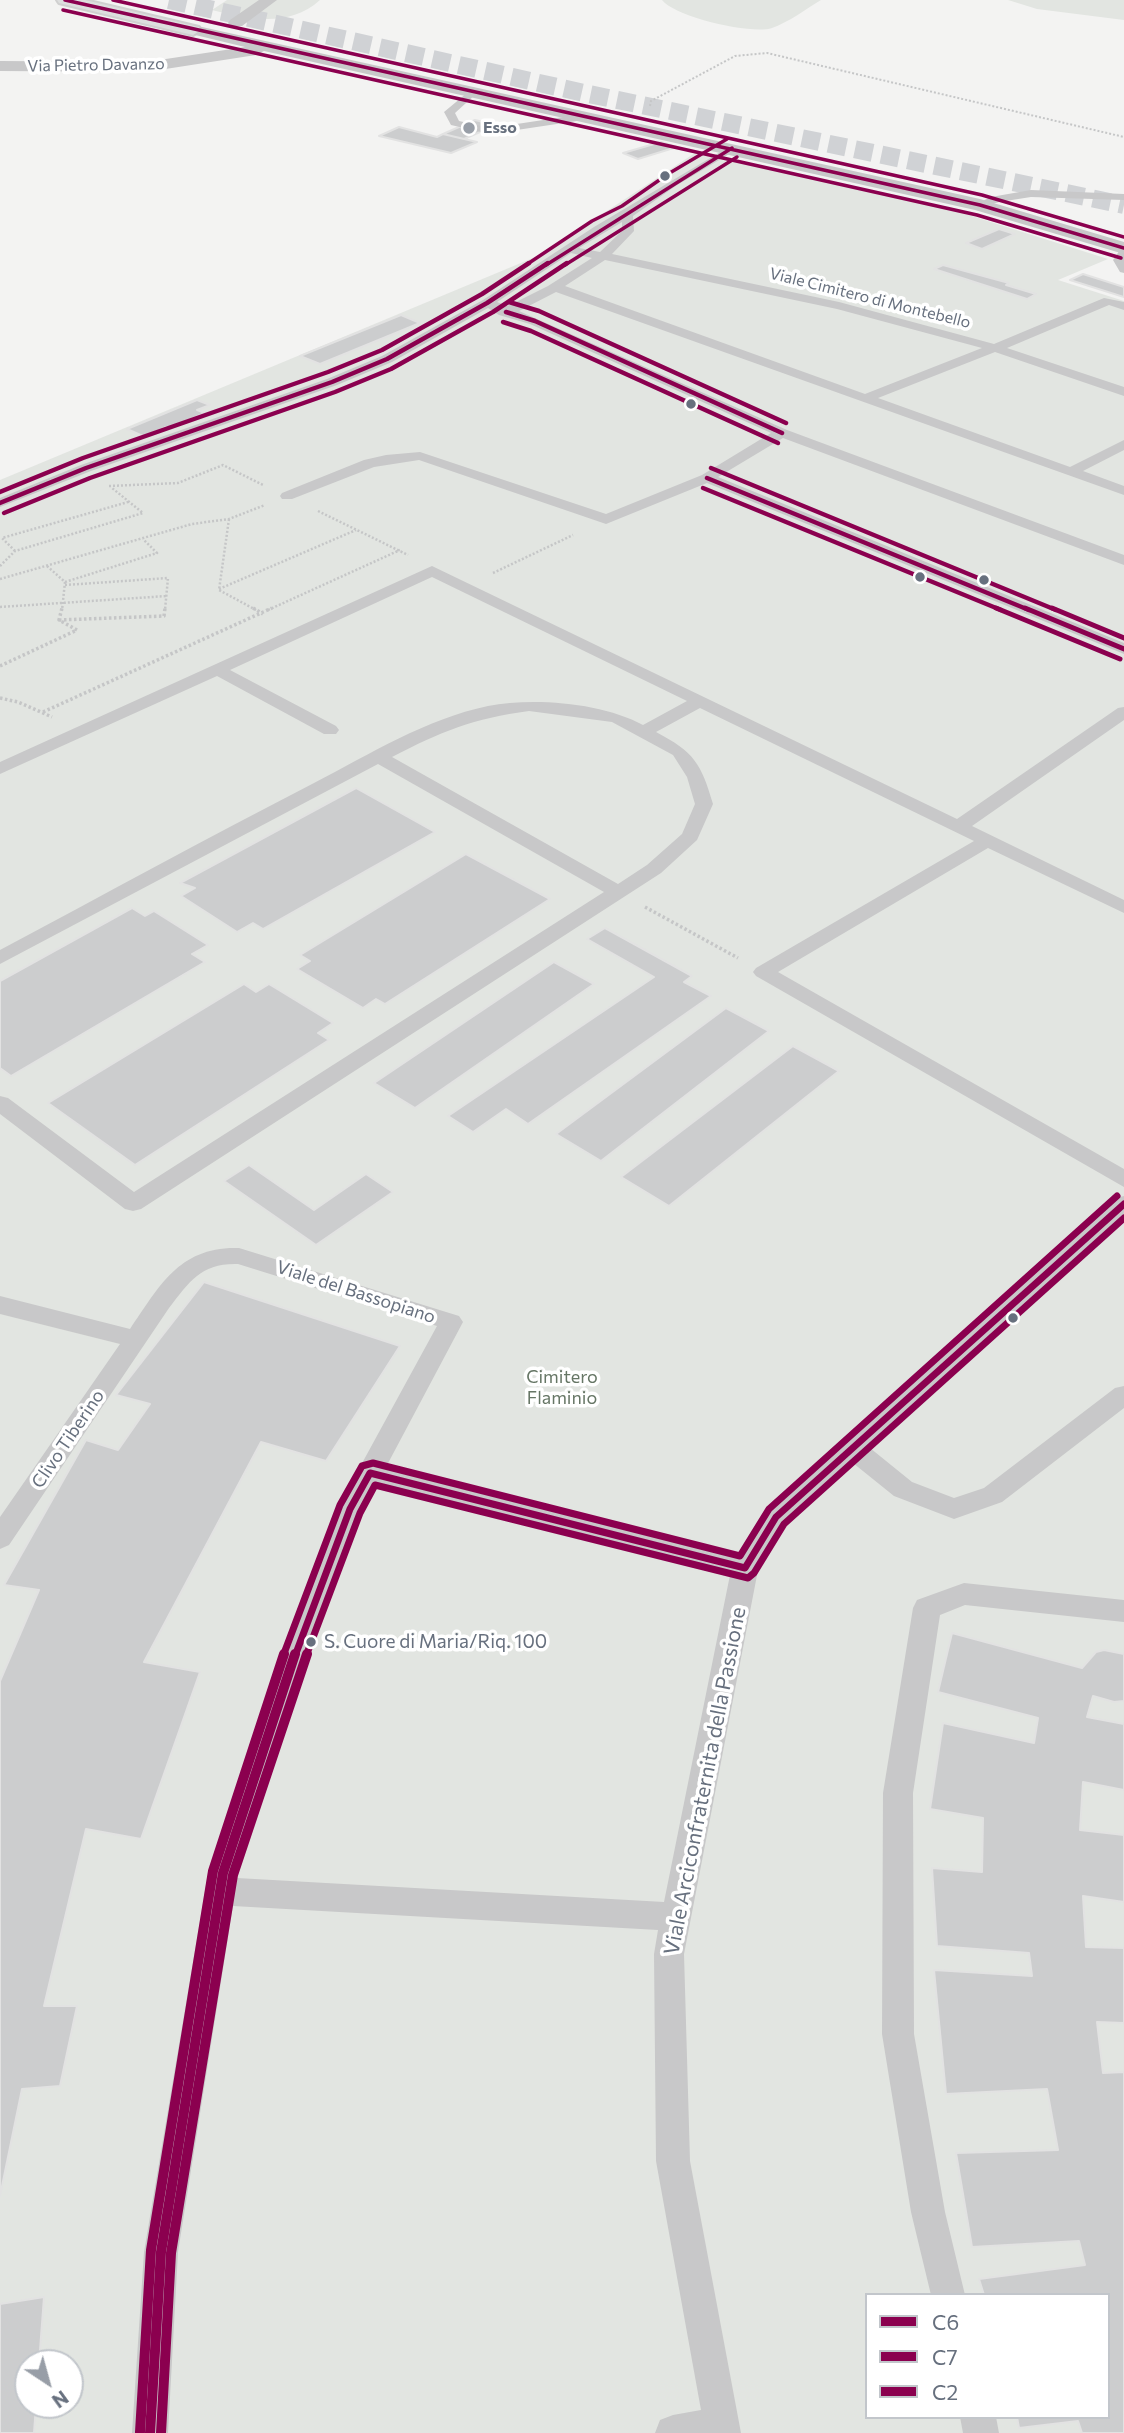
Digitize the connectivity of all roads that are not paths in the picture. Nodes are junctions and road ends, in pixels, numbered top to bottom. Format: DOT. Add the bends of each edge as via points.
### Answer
graph roads {
  1 [pos="65,0"];
  2 [pos="183,0"];
  3 [pos="269,0"];
  4 [pos="207,14"];
  5 [pos="241,25"];
  6 [pos="200,31"];
  7 [pos="274,47"];
  8 [pos="0,66"];
  9 [pos="396,73"];
  10 [pos="473,91"];
  11 [pos="590,116"];
  12 [pos="732,148"];
  13 [pos="1124,197"];
  14 [pos="980,205"];
  15 [pos="627,215"];
  16 [pos="1124,248"];
  17 [pos="569,249"];
  18 [pos="1124,253"];
  19 [pos="601,255"];
  20 [pos="1124,269"];
  21 [pos="555,287"];
  22 [pos="487,303"];
  23 [pos="1124,306"];
  24 [pos="506,312"];
  25 [pos="443,329"];
  26 [pos="995,348"];
  27 [pos="1124,393"];
  28 [pos="866,398"];
  29 [pos="782,433"];
  30 [pos="1124,444"];
  31 [pos="1071,472"];
  32 [pos="707,478"];
  33 [pos="1124,491"];
  34 [pos="287,496"];
  35 [pos="0,503"];
  36 [pos="1124,560"];
  37 [pos="1124,649"];
  38 [pos="216,669"];
  39 [pos="700,701"];
  40 [pos="1124,712"];
  41 [pos="330,730"];
  42 [pos="645,731"];
  43 [pos="378,757"];
  44 [pos="0,769"];
  45 [pos="958,827"];
  46 [pos="987,841"];
  47 [pos="618,892"];
  48 [pos="1124,907"];
  49 [pos="0,958"];
  50 [pos="0,1103"];
  51 [pos="1124,1179"];
  52 [pos="1124,1204"];
  53 [pos="0,1305"];
  54 [pos="136,1339"];
  55 [pos="1124,1395"];
  56 [pos="851,1447"];
  57 [pos="370,1472"];
  58 [pos="0,1538"];
  59 [pos="745,1568"];
  60 [pos="1124,1611"];
  61 [pos="220,1892"];
  62 [pos="676,1917"];
  63 [pos="948,2293"];
  64 [pos="722,2429"];
  65 [pos="150,2433"];
  66 [pos="673,2433"];
  1 -- 6 [label="highway"];
  2 -- 4 [label="street"];
  3 -- 5 [label="street"];
  4 -- 5 [label="street"];
  4 -- 6 [label="street"];
  5 -- 6 [label="street"];
  5 -- 9 [label="street"];
  6 -- 7 [label="street"];
  7 -- 8 [label="street, Via Pietro Davanzo" via="155,66"];
  7 -- 9 [label="street"];
  9 -- 10 [label="street"];
  10 -- 11 [label="street"];
  10 -- 11 [label="lane" via="449,112 455,123 469,128 511,129"];
  11 -- 12 [label="street"];
  12 -- 14 [label="street"];
  12 -- 15 [label="lane"];
  13 -- 14 [label="lane" via="1023,194 997,197"];
  14 -- 16 [label="street"];
  15 -- 17 [label="lane"];
  15 -- 19 [label="lane" via="626,234"];
  17 -- 19 [label="lane, Viale Cimitero di Montebello"];
  17 -- 22 [label="lane"];
  18 -- 20 [label="lane" via="1119,260"];
  19 -- 21 [label="lane"];
  19 -- 26 [label="lane, Viale Cimitero di Montebello" via="839,306"];
  21 -- 24 [label="lane"];
  21 -- 28 [label="lane"];
  22 -- 24 [label="lane"];
  22 -- 25 [label="lane"];
  23 -- 26 [label="lane" via="1108,301"];
  24 -- 25 [label="lane"];
  24 -- 29 [label="lane"];
  25 -- 35 [label="lane" via="354,374"];
  26 -- 27 [label="lane, Viale Cimitero di Montebello"];
  26 -- 28 [label="lane"];
  28 -- 31 [label="lane"];
  29 -- 32 [label="lane"];
  29 -- 36 [label="lane"];
  30 -- 31 [label="lane"];
  31 -- 33 [label="lane"];
  32 -- 34 [label="lane" via="606,519 420,456 372,464"];
  32 -- 37 [label="lane"];
  38 -- 39 [label="lane" via="432,571"];
  38 -- 41 [label="lane"];
  38 -- 44 [label="lane"];
  39 -- 42 [label="lane"];
  39 -- 45 [label="lane"];
  40 -- 45 [label="lane"];
  42 -- 43 [label="lane" via="616,717 529,706 490,711 437,727"];
  42 -- 47 [label="lane" via="679,751 696,777 704,804 690,836 654,869"];
  43 -- 47 [label="lane"];
  43 -- 49 [label="lane"];
  45 -- 46 [label="lane"];
  46 -- 48 [label="lane"];
  46 -- 51 [label="lane" via="763,972"];
  47 -- 50 [label="lane" via="133,1203"];
  52 -- 56 [label="lane, Viale Arciconfraternita della Passione"];
  53 -- 54 [label="lane"];
  54 -- 57 [label="lane, Viale del Bassopiano" via="186,1269 212,1257 230,1255 451,1322"];
  54 -- 58 [label="lane, Clivo Tiberino"];
  55 -- 56 [label="lane" via="993,1495 954,1509 903,1489"];
  56 -- 59 [label="lane, Viale Arciconfraternita della Passione" via="776,1517"];
  57 -- 59 [label="lane"];
  57 -- 61 [label="lane" via="350,1509 285,1682"];
  59 -- 62 [label="lane, Viale Arciconfraternita della Passione"];
  60 -- 63 [label="lane" via="964,1594 927,1608 898,1793 898,2034 928,2212"];
  61 -- 62 [label="lane"];
  61 -- 65 [label="lane" via="161,2252"];
  62 -- 64 [label="lane, Viale Arciconfraternita della Passione" via="669,1954 673,2161"];
  64 -- 66 [label="lane"];
}
